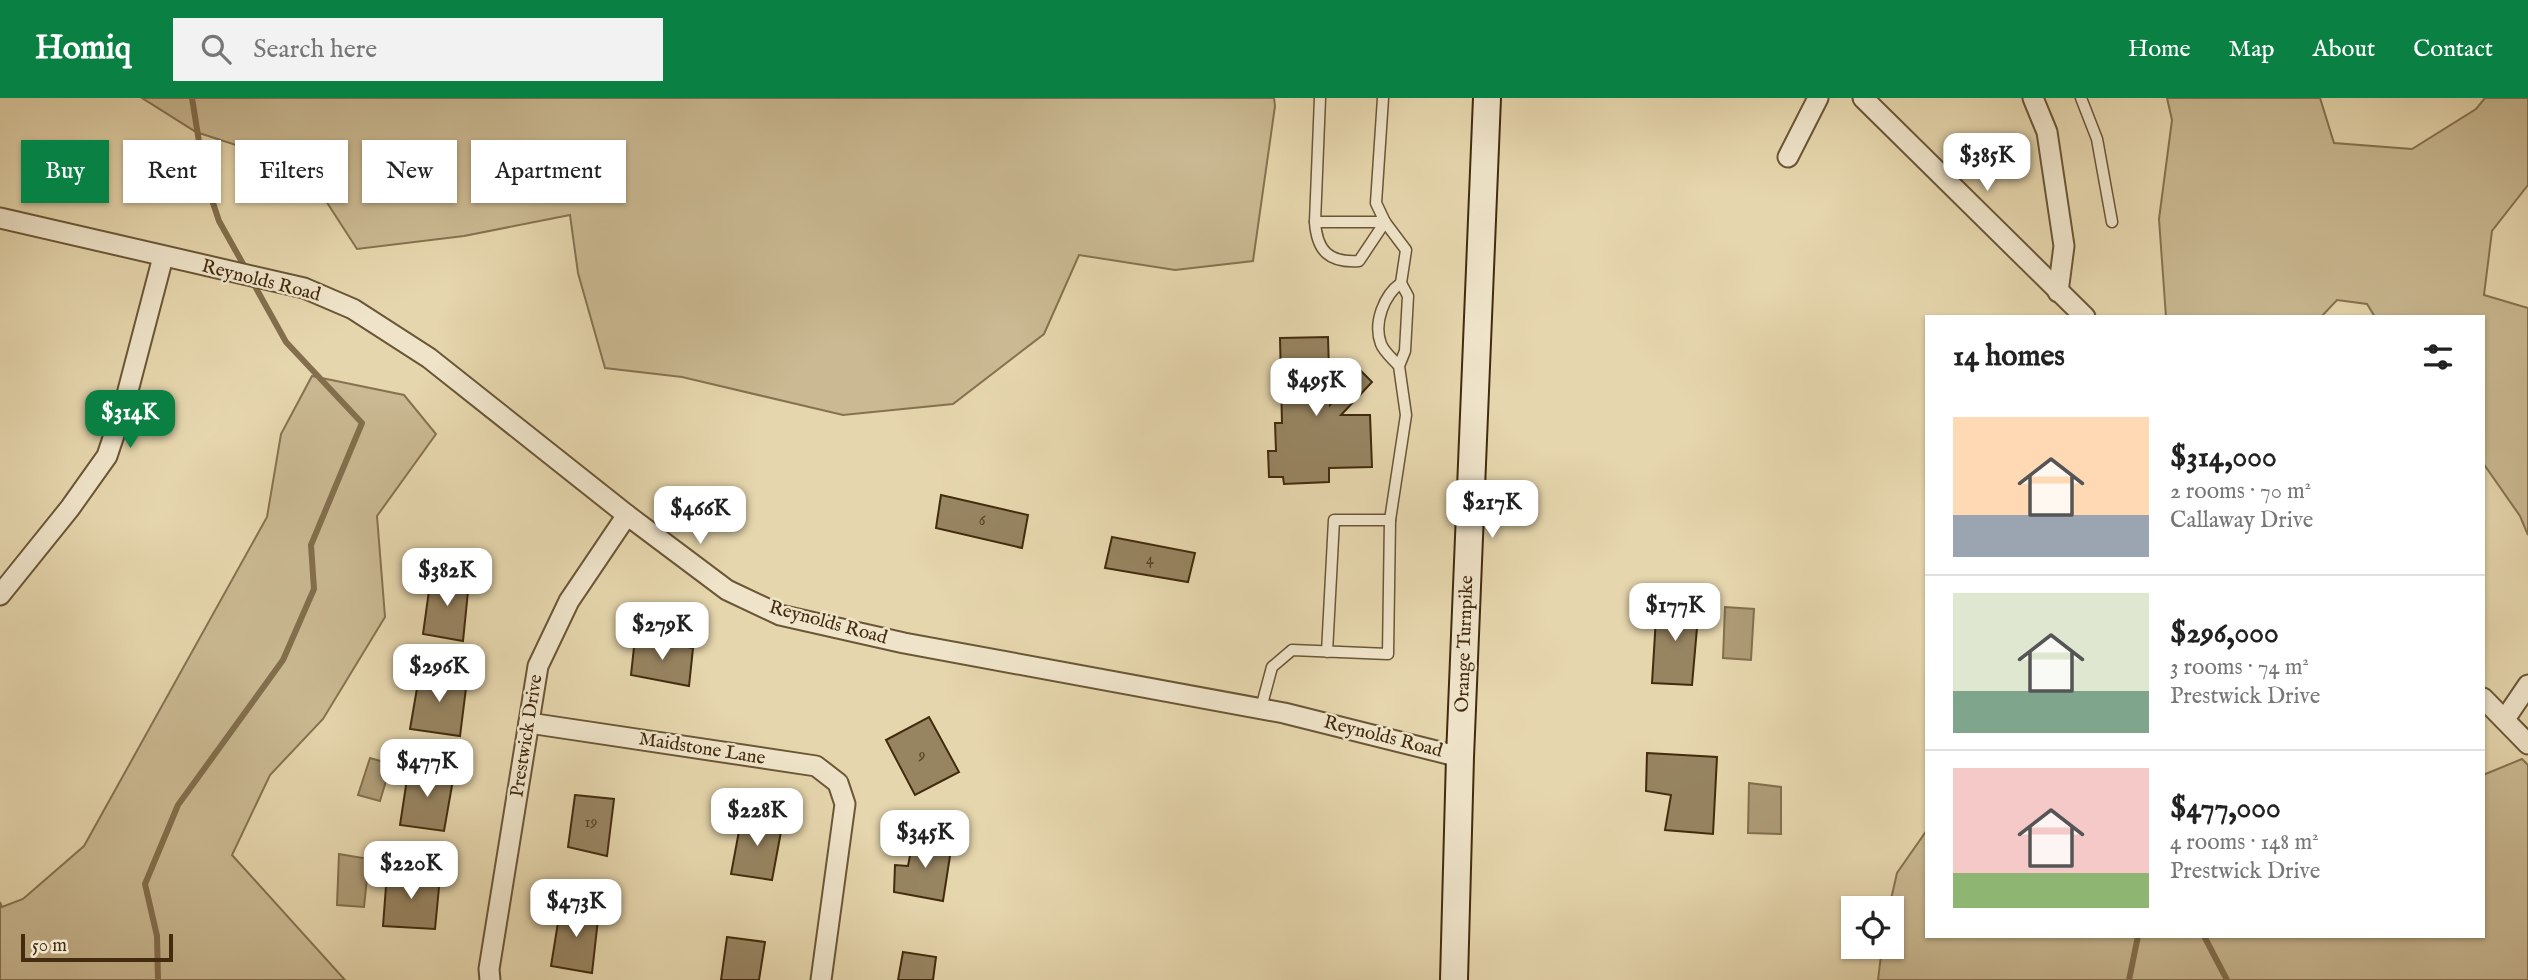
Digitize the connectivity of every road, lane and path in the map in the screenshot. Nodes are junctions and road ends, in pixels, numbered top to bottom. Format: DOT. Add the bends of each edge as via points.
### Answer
graph roads {
  1 [pos="1320,98"];
  2 [pos="1382,98"];
  3 [pos="1487,98"];
  4 [pos="1818,98"];
  5 [pos="1863,98"];
  6 [pos="2033,98"];
  7 [pos="2081,98"];
  8 [pos="1788,157"];
  9 [pos="0,218"];
  10 [pos="1315,222"];
  11 [pos="1385,222"];
  12 [pos="2112,222"];
  13 [pos="163,257"];
  14 [pos="1401,283"];
  15 [pos="2058,292"];
  16 [pos="2083,315"];
  17 [pos="1399,366"];
  18 [pos="627,515"];
  19 [pos="1390,520"];
  20 [pos="1,593"];
  21 [pos="1327,652"];
  22 [pos="2528,685"];
  23 [pos="2485,700"];
  24 [pos="1261,708"];
  25 [pos="2505,719"];
  26 [pos="528,723"];
  27 [pos="2528,744"];
  28 [pos="1460,757"];
  29 [pos="489,980"];
  30 [pos="821,980"];
  31 [pos="1454,980"];
  1 -- 10 [label="lane"];
  2 -- 11 [label="lane" via="1376,204"];
  3 -- 28 [label="main road, Orange Turnpike"];
  4 -- 8 [label="street"];
  5 -- 15 [label="street"];
  6 -- 15 [label="street" via="2047,132 2064,246"];
  7 -- 12 [label="lane" via="2097,139"];
  9 -- 13 [label="street, Reynolds Road"];
  10 -- 11 [label="lane"];
  10 -- 11 [label="lane" via="1321,249 1348,261 1359,261"];
  11 -- 14 [label="lane" via="1406,250"];
  13 -- 18 [label="street, Reynolds Road" via="304,288 353,309 429,358"];
  13 -- 20 [label="street" via="107,456"];
  14 -- 17 [label="lane" via="1408,296 1405,351"];
  14 -- 17 [label="lane" via="1389,292 1378,332 1381,346"];
  15 -- 16 [label="street"];
  17 -- 19 [label="lane" via="1406,415"];
  18 -- 24 [label="street, Reynolds Road" via="727,590 780,615 904,643"];
  18 -- 26 [label="street, Prestwick Drive" via="569,601 543,655"];
  19 -- 21 [label="lane" via="1334,520"];
  19 -- 21 [label="lane" via="1388,654"];
  21 -- 24 [label="lane" via="1292,650 1272,667"];
  22 -- 25 [label="street"];
  23 -- 25 [label="street"];
  24 -- 28 [label="street, Reynolds Road"];
  25 -- 27 [label="street"];
  26 -- 29 [label="street, Prestwick Drive"];
  26 -- 30 [label="street, Maidstone Lane" via="816,766 838,783 845,804"];
  28 -- 31 [label="main road, Orange Turnpike"];
}
